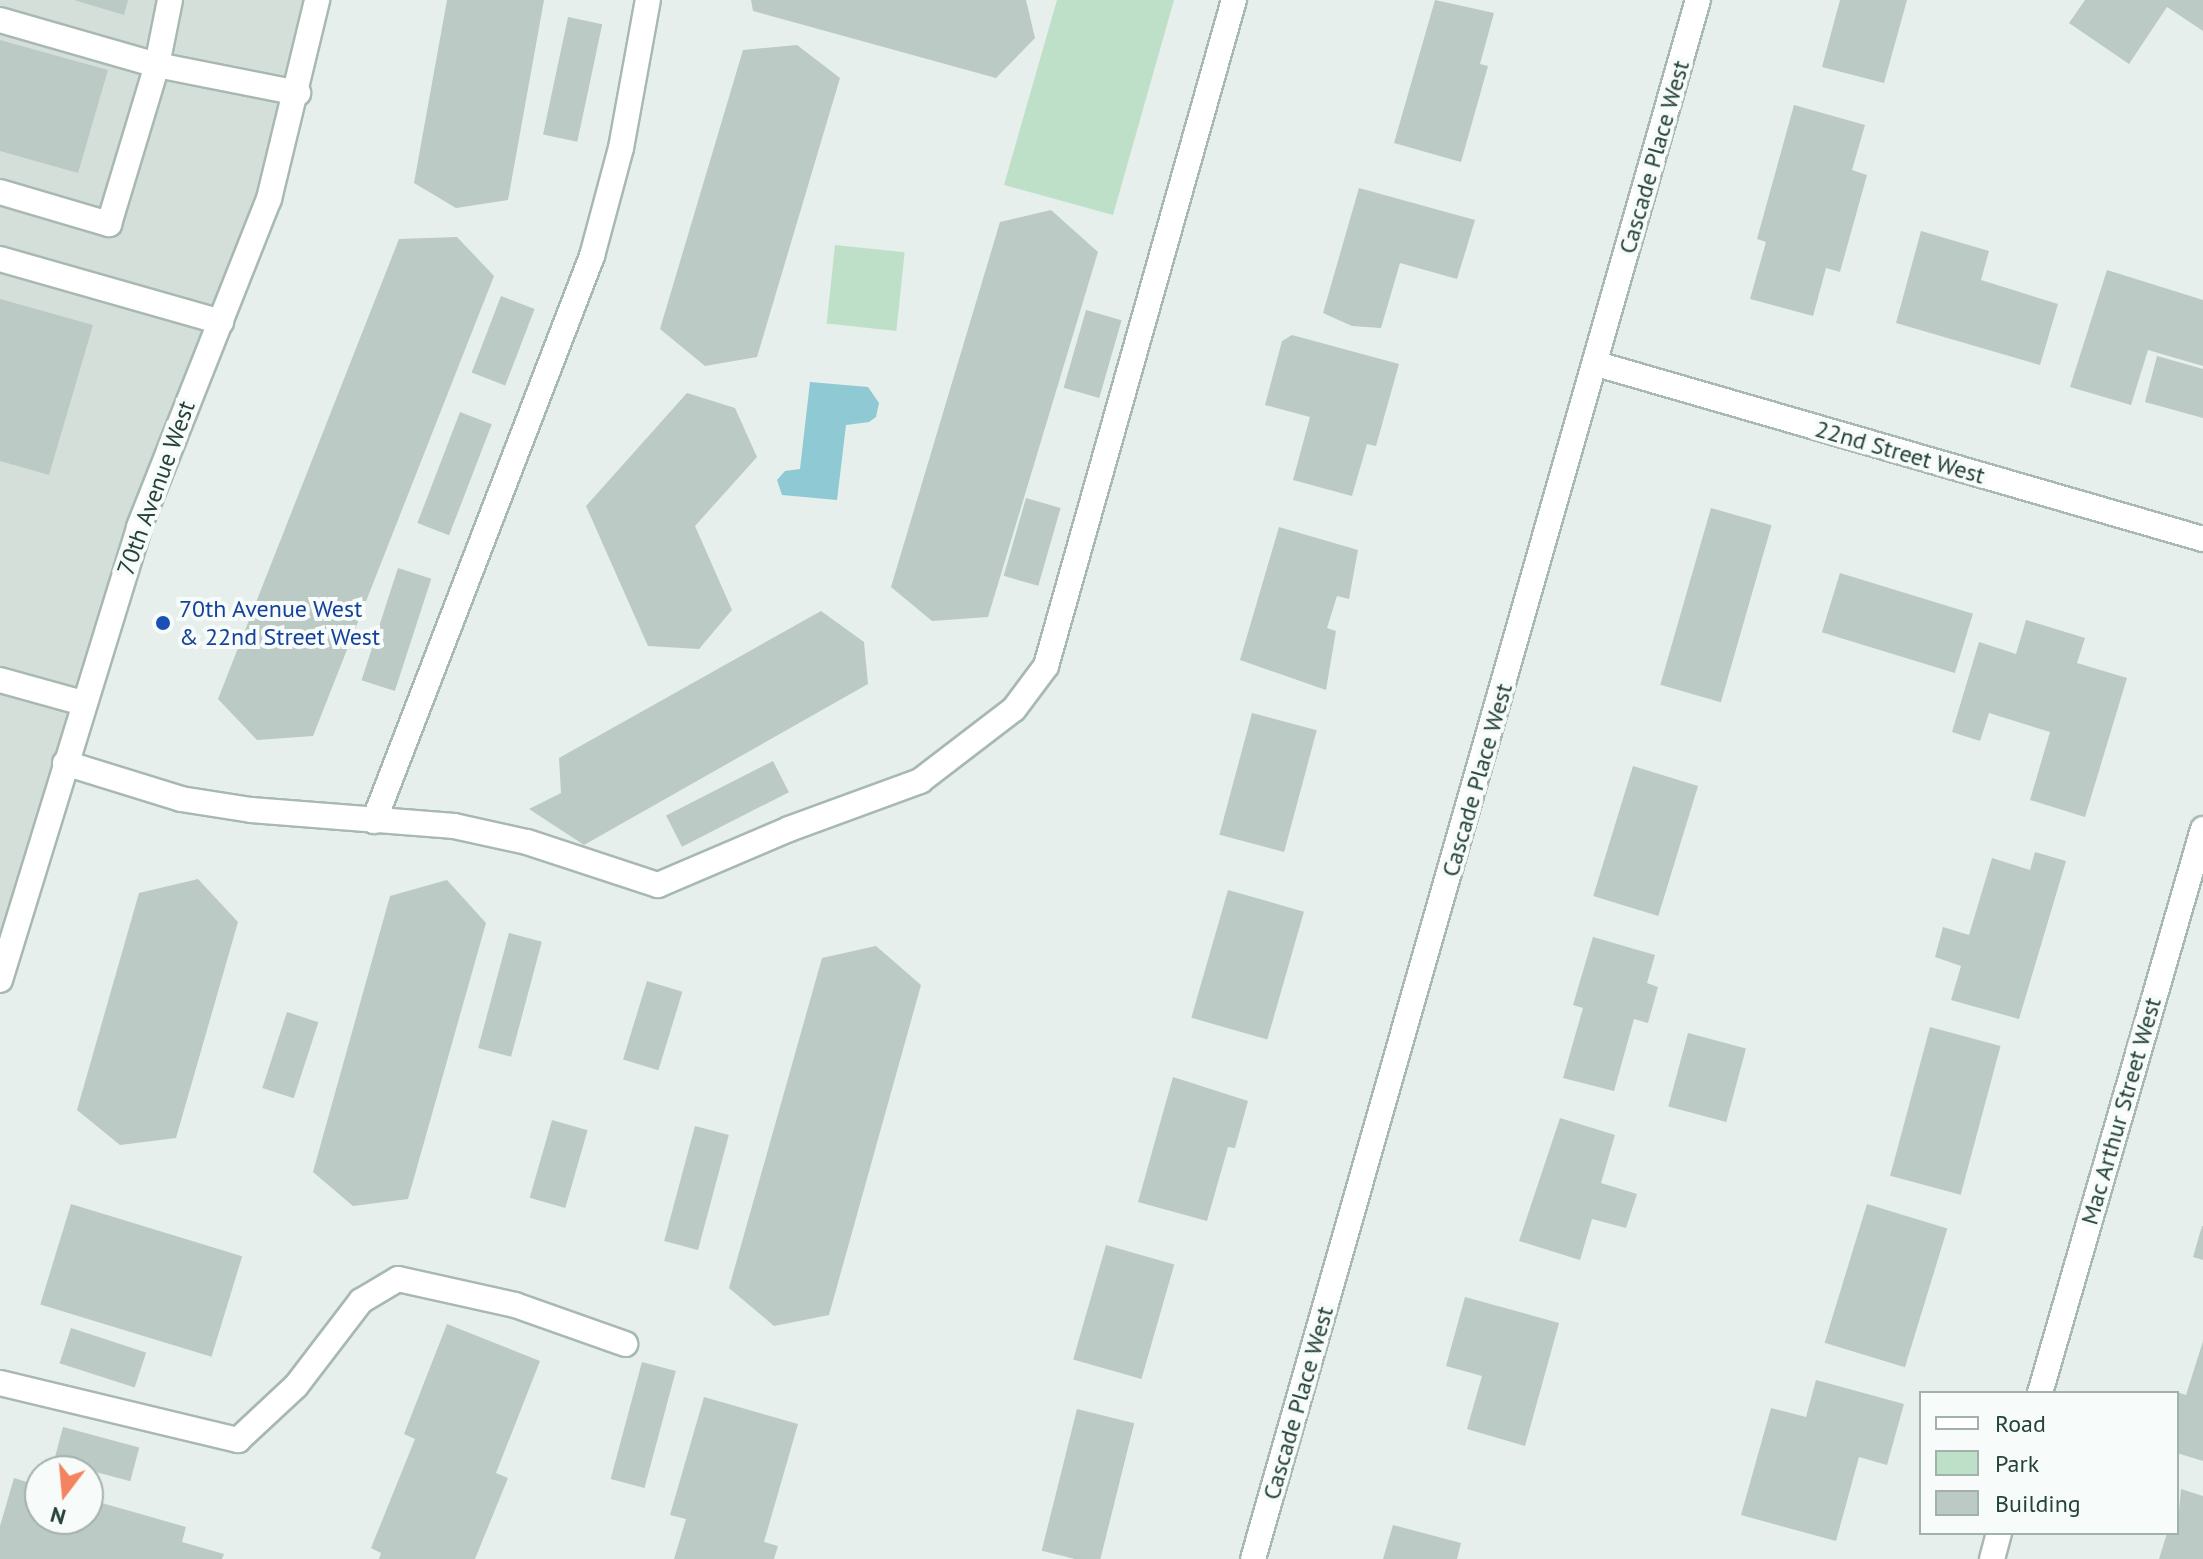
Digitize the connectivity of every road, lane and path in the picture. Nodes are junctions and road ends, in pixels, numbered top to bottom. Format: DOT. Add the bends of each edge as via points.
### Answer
graph roads {
  1 [pos="170,0"];
  2 [pos="317,0"];
  3 [pos="648,0"];
  4 [pos="1234,0"];
  5 [pos="1698,0"];
  6 [pos="0,20"];
  7 [pos="157,65"];
  8 [pos="298,93"];
  9 [pos="0,192"];
  10 [pos="0,259"];
  11 [pos="221,322"];
  12 [pos="1597,364"];
  13 [pos="2203,539"];
  14 [pos="0,680"];
  15 [pos="83,703"];
  16 [pos="65,763"];
  17 [pos="374,821"];
  18 [pos="2203,829"];
  19 [pos="0,980"];
  20 [pos="625,1344"];
  21 [pos="0,1383"];
  22 [pos="2041,1391"];
  23 [pos="1998,1535"];
  24 [pos="1253,1559"];
  25 [pos="1992,1559"];
  1 -- 7 [label="street"];
  2 -- 8 [label="street, 70th Avenue West"];
  3 -- 17 [label="street" via="621,148 592,256"];
  4 -- 17 [label="street" via="1046,666 1014,709 920,781 658,885 527,842 454,826"];
  5 -- 12 [label="street, Cascade Place West"];
  6 -- 7 [label="street"];
  7 -- 8 [label="street"];
  7 -- 9 [label="street" via="109,224"];
  8 -- 11 [label="street, 70th Avenue West" via="269,199"];
  10 -- 11 [label="street"];
  11 -- 15 [label="street, 70th Avenue West" via="170,442"];
  12 -- 13 [label="street, 22nd Street West"];
  12 -- 24 [label="street, Cascade Place West"];
  14 -- 15 [label="street"];
  15 -- 16 [label="street, 70th Avenue West"];
  16 -- 17 [label="street" via="181,799 284,816"];
  16 -- 19 [label="street, 70th Avenue West"];
  18 -- 22 [label="street, Mac Arthur Street West"];
  20 -- 21 [label="street" via="515,1305 398,1279 361,1301 296,1386 238,1440"];
  23 -- 25 [label="street"];
}
